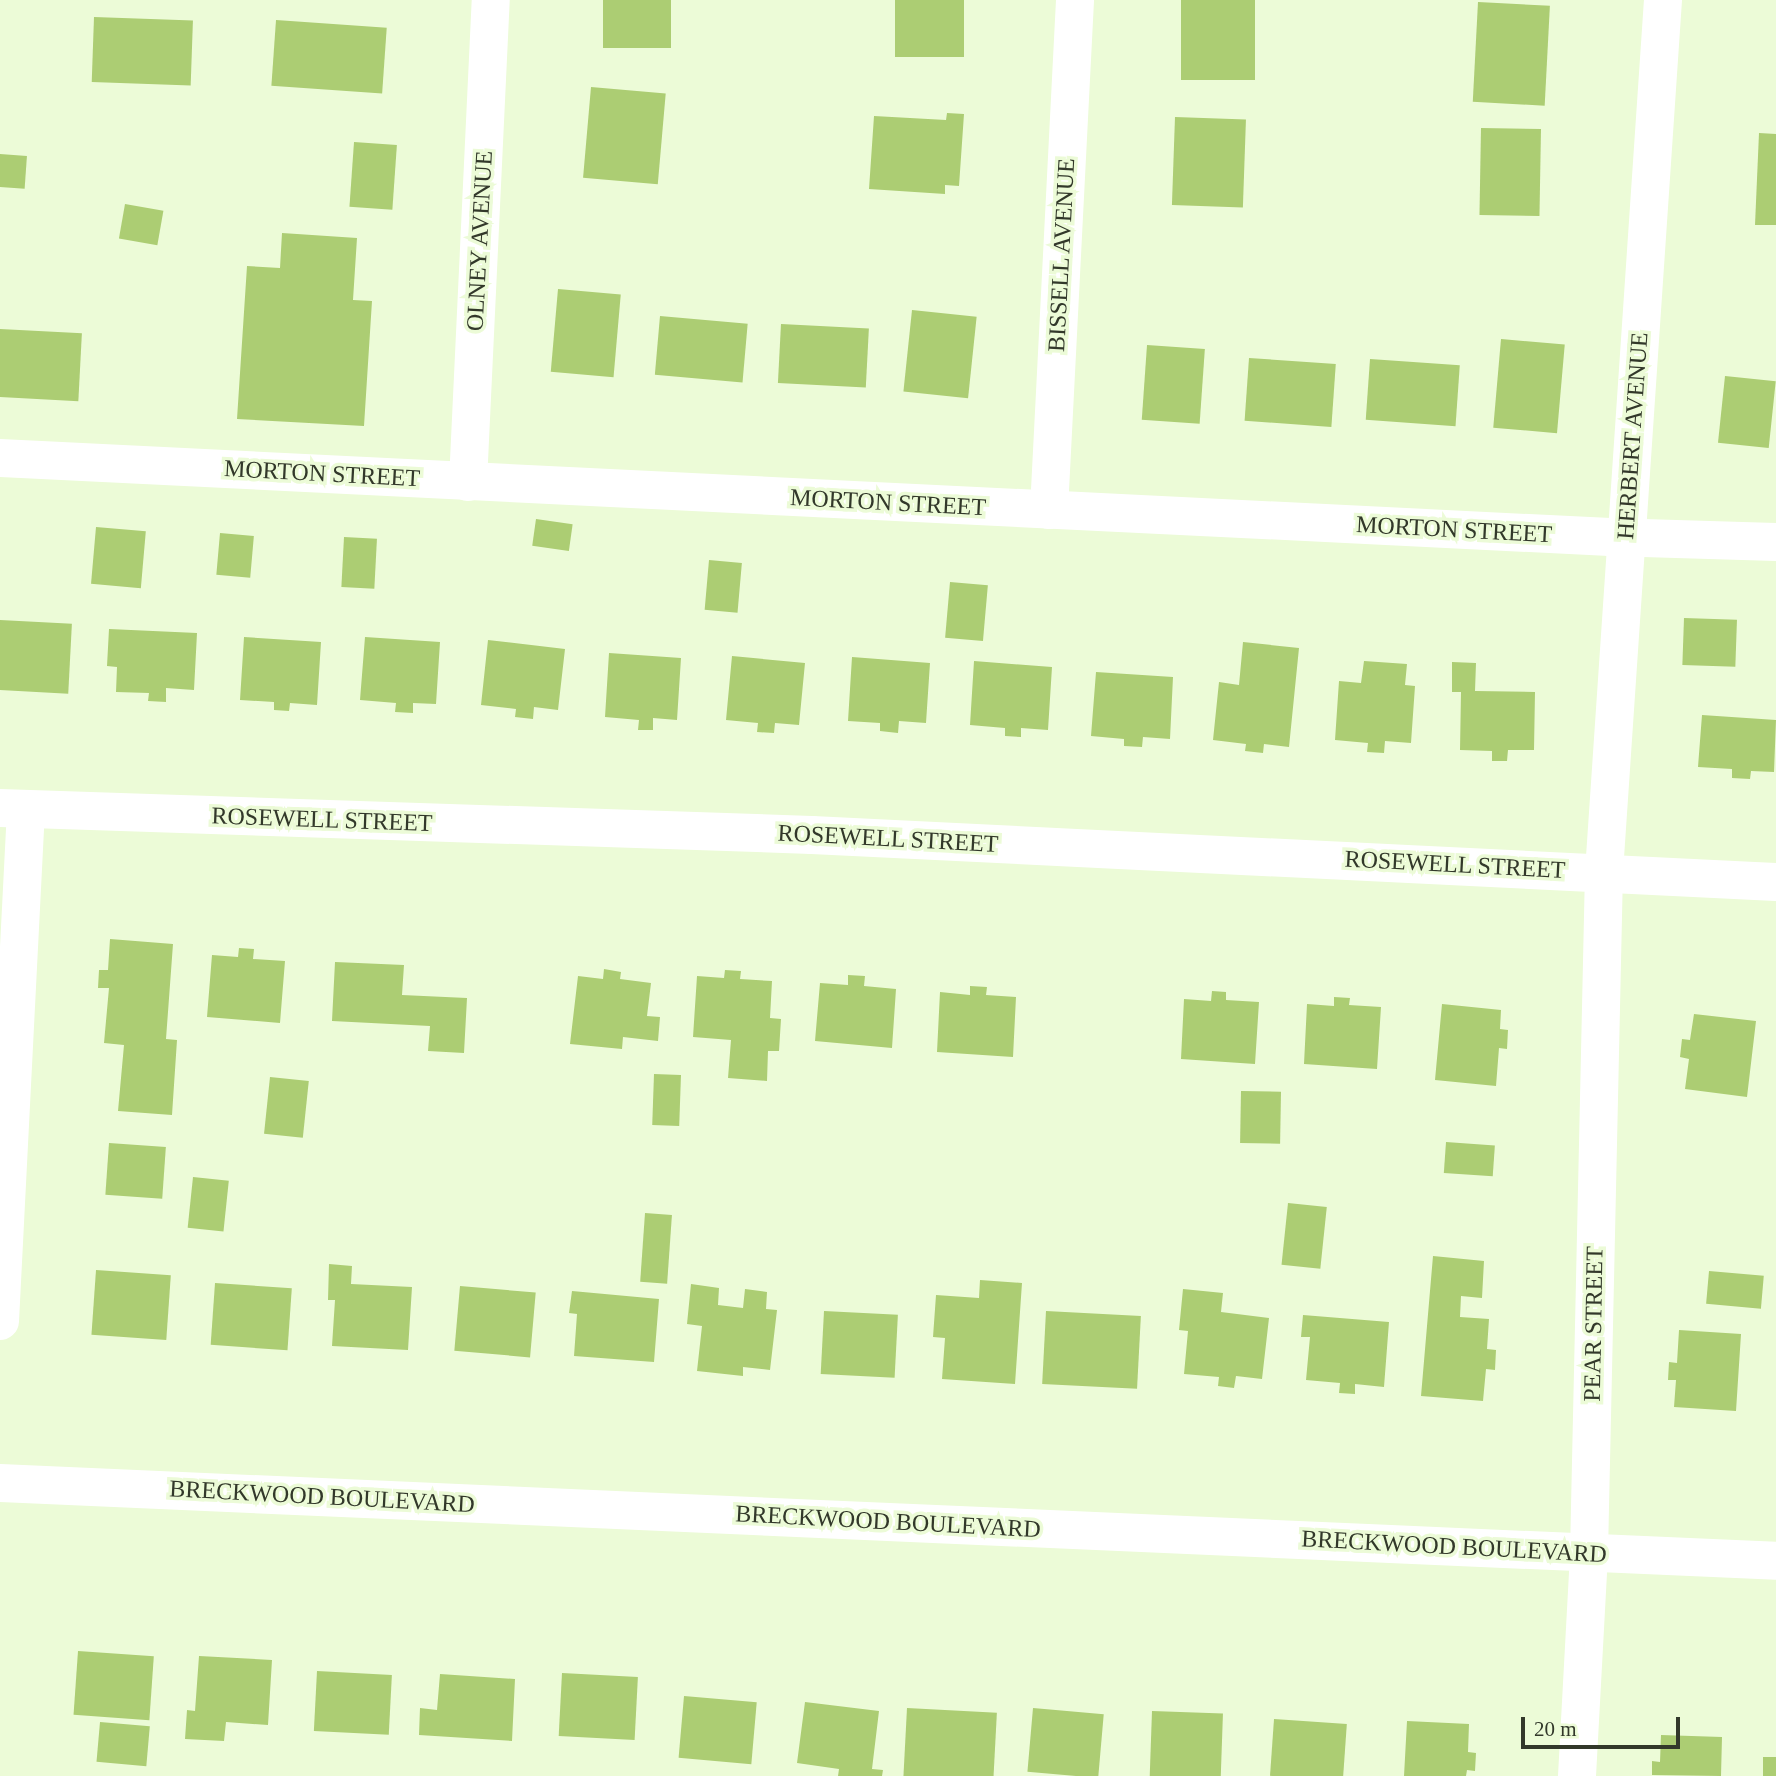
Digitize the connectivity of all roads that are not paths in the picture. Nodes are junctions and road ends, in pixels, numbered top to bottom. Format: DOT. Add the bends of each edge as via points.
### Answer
graph roads {
  1 [pos="491,0"];
  2 [pos="1075,0"];
  3 [pos="1663,0"];
  4 [pos="0,458"];
  5 [pos="468,482"];
  6 [pos="1049,510"];
  7 [pos="1626,538"];
  8 [pos="1776,542"];
  9 [pos="13,809"];
  10 [pos="1604,872"];
  11 [pos="1776,882"];
  12 [pos="0,1321"];
  13 [pos="0,1483"];
  14 [pos="1589,1553"];
  15 [pos="1776,1561"];
  16 [pos="1577,1776"];
  1 -- 5 [label="street, OLNEY AVENUE"];
  2 -- 6 [label="street, BISSELL AVENUE"];
  3 -- 7 [label="street, HERBERT AVENUE"];
  4 -- 5 [label="street, MORTON STREET"];
  5 -- 6 [label="street, MORTON STREET"];
  6 -- 7 [label="street, MORTON STREET"];
  7 -- 8 [label="street, MORTON STREET"];
  7 -- 10 [label="street, HERBERT AVENUE"];
  9 -- 10 [label="street, ROSEWELL STREET" via="825,836"];
  9 -- 12 [label="street"];
  10 -- 11 [label="street, ROSEWELL STREET"];
  10 -- 14 [label="street, PEAR STREET"];
  13 -- 14 [label="street, BRECKWOOD BOULEVARD"];
  14 -- 15 [label="street, BRECKWOOD BOULEVARD"];
  14 -- 16 [label="street, PEAR STREET"];
}
